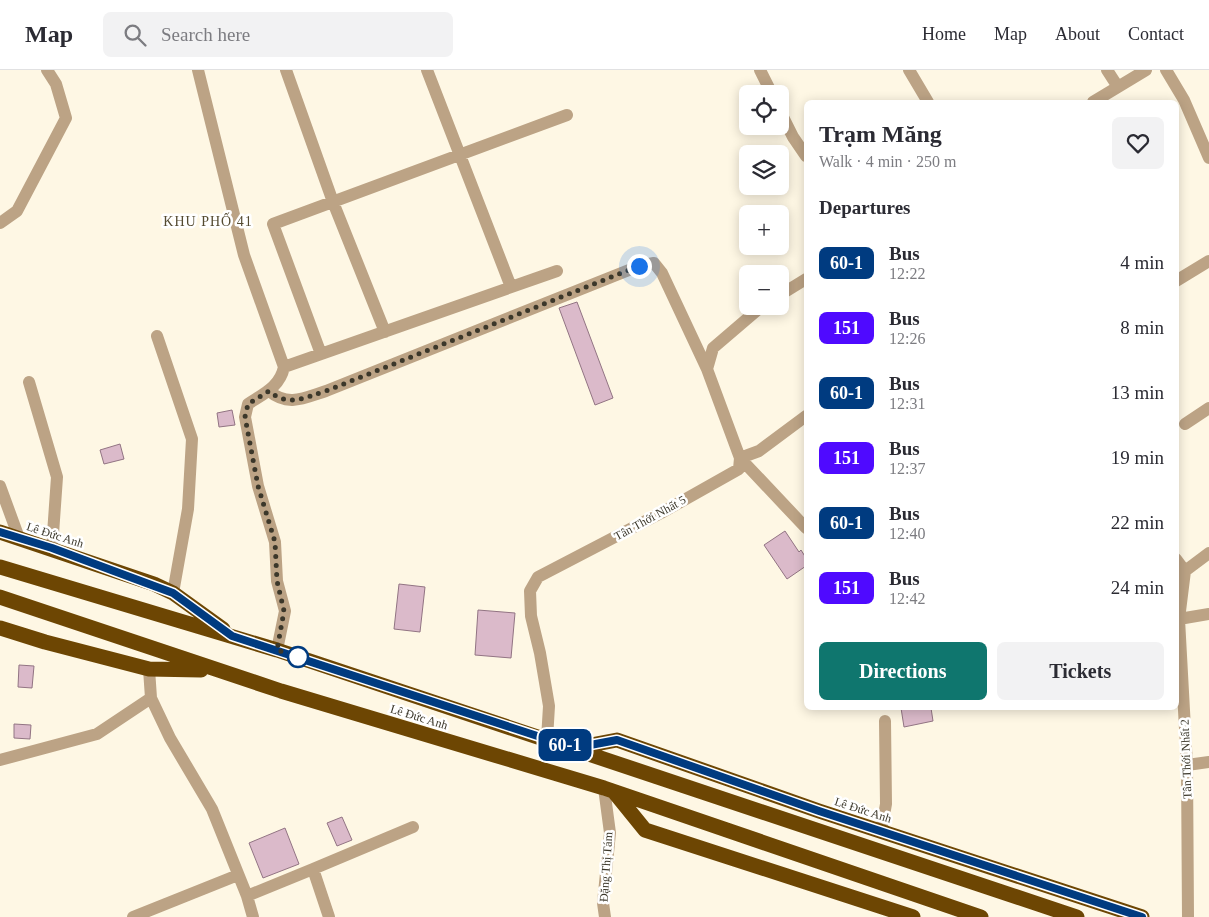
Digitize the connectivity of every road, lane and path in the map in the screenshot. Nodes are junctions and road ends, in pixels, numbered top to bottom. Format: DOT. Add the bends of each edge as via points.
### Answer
graph roads {
  1 [pos="47,70"];
  2 [pos="198,70"];
  3 [pos="286,70"];
  4 [pos="427,70"];
  5 [pos="760,70"];
  6 [pos="909,70"];
  7 [pos="1107,70"];
  8 [pos="1146,70"];
  9 [pos="1166,70"];
  10 [pos="768,85"];
  11 [pos="1118,87"];
  12 [pos="927,100"];
  13 [pos="1096,100"];
  14 [pos="566,115"];
  15 [pos="789,129"];
  16 [pos="804,153"];
  17 [pos="461,154"];
  18 [pos="1209,158"];
  19 [pos="333,202"];
  20 [pos="0,223"];
  21 [pos="1209,262"];
  22 [pos="557,271"];
  23 [pos="1179,279"];
  24 [pos="804,280"];
  25 [pos="511,287"];
  26 [pos="789,289"];
  27 [pos="752,315"];
  28 [pos="385,332"];
  29 [pos="157,336"];
  30 [pos="321,354"];
  31 [pos="284,367"];
  32 [pos="707,369"];
  33 [pos="29,382"];
  34 [pos="269,391"];
  35 [pos="1209,408"];
  36 [pos="804,417"];
  37 [pos="1185,424"];
  38 [pos="740,458"];
  39 [pos="0,486"];
  40 [pos="804,526"];
  41 [pos="0,532"];
  42 [pos="19,538"];
  43 [pos="52,548"];
  44 [pos="1209,553"];
  45 [pos="1179,563"];
  46 [pos="0,567"];
  47 [pos="1185,571"];
  48 [pos="173,593"];
  49 [pos="0,597"];
  50 [pos="1209,614"];
  51 [pos="1179,619"];
  52 [pos="0,628"];
  53 [pos="232,636"];
  54 [pos="277,650"];
  55 [pos="149,669"];
  56 [pos="215,670"];
  57 [pos="151,698"];
  58 [pos="885,721"];
  59 [pos="547,739"];
  60 [pos="574,748"];
  61 [pos="0,760"];
  62 [pos="1209,762"];
  63 [pos="1187,765"];
  64 [pos="609,790"];
  65 [pos="413,827"];
  66 [pos="881,832"];
  67 [pos="313,869"];
  68 [pos="238,875"];
  69 [pos="247,896"];
  70 [pos="889,913"];
  71 [pos="133,917"];
  72 [pos="252,917"];
  73 [pos="329,917"];
  74 [pos="605,917"];
  75 [pos="913,917"];
  76 [pos="981,917"];
  77 [pos="1077,917"];
  78 [pos="1142,917"];
  79 [pos="1188,917"];
  1 -- 20 [label="street" via="56,84 66,118 17,211"];
  2 -- 31 [label="street" via="244,254"];
  3 -- 19 [label="street"];
  4 -- 17 [label="street"];
  5 -- 10 [label="street"];
  6 -- 12 [label="street"];
  7 -- 11 [label="street"];
  8 -- 11 [label="street"];
  9 -- 18 [label="street" via="1184,100"];
  11 -- 13 [label="street"];
  14 -- 17 [label="street"];
  15 -- 16 [label="street"];
  17 -- 19 [label="street"];
  17 -- 25 [label="street"];
  19 -- 28 [label="street"];
  19 -- 30 [label="street" via="273,224"];
  21 -- 23 [label="street"];
  22 -- 25 [label="street"];
  24 -- 26 [label="street"];
  25 -- 28 [label="street"];
  27 -- 32 [label="street" via="713,348"];
  28 -- 30 [label="street"];
  29 -- 48 [label="street" via="192,439 188,509"];
  30 -- 31 [label="street"];
  31 -- 34 [label="street" via="282,377"];
  32 -- 34 [label="street" via="654,263 556,298 326,391 296,400 279,399"];
  32 -- 38 [label="street"];
  33 -- 43 [label="street" via="57,477"];
  34 -- 54 [label="street" via="248,404 245,417 258,486 275,542 277,581 284,611"];
  35 -- 37 [label="street"];
  36 -- 38 [label="street" via="759,451"];
  38 -- 40 [label="street"];
  38 -- 59 [label="street, Tân Thới Nhất 5" via="738,469 538,577 530,591 530,616 549,706"];
  39 -- 42 [label="street"];
  41 -- 42 [label="highway, Lê Đức Anh"];
  42 -- 43 [label="highway, Lê Đức Anh"];
  43 -- 48 [label="highway, Lê Đức Anh"];
  44 -- 47 [label="street"];
  45 -- 47 [label="street"];
  46 -- 53 [label="highway, Lê Đức Anh"];
  47 -- 51 [label="street, Tân Thới Nhất 2"];
  48 -- 53 [label="highway, Lê Đức Anh"];
  49 -- 56 [label="highway, Lê Đức Anh"];
  50 -- 51 [label="street"];
  51 -- 63 [label="street, Tân Thới Nhất 2"];
  52 -- 55 [label="highway, Lê Đức Anh"];
  53 -- 54 [label="highway, Lê Đức Anh"];
  54 -- 59 [label="highway, Lê Đức Anh"];
  55 -- 56 [label="highway, Lê Đức Anh"];
  55 -- 57 [label="street"];
  56 -- 64 [label="highway, Lê Đức Anh"];
  57 -- 61 [label="street" via="97,734"];
  57 -- 68 [label="street" via="170,738 212,809"];
  58 -- 66 [label="street" via="886,804"];
  59 -- 60 [label="highway, Lê Đức Anh"];
  60 -- 66 [label="highway, Lê Đức Anh" via="617,740"];
  60 -- 77 [label="highway, Lê Đức Anh"];
  62 -- 63 [label="street"];
  63 -- 79 [label="street, Tân Thới Nhất 2"];
  64 -- 70 [label="highway" via="646,830"];
  64 -- 74 [label="street, Đặng Thị Tám"];
  64 -- 76 [label="highway, Lê Đức Anh"];
  65 -- 67 [label="street"];
  66 -- 78 [label="highway, Lê Đức Anh"];
  67 -- 69 [label="street"];
  67 -- 73 [label="street"];
  68 -- 69 [label="street"];
  68 -- 71 [label="street"];
  69 -- 72 [label="street"];
  70 -- 75 [label="highway"];
}
